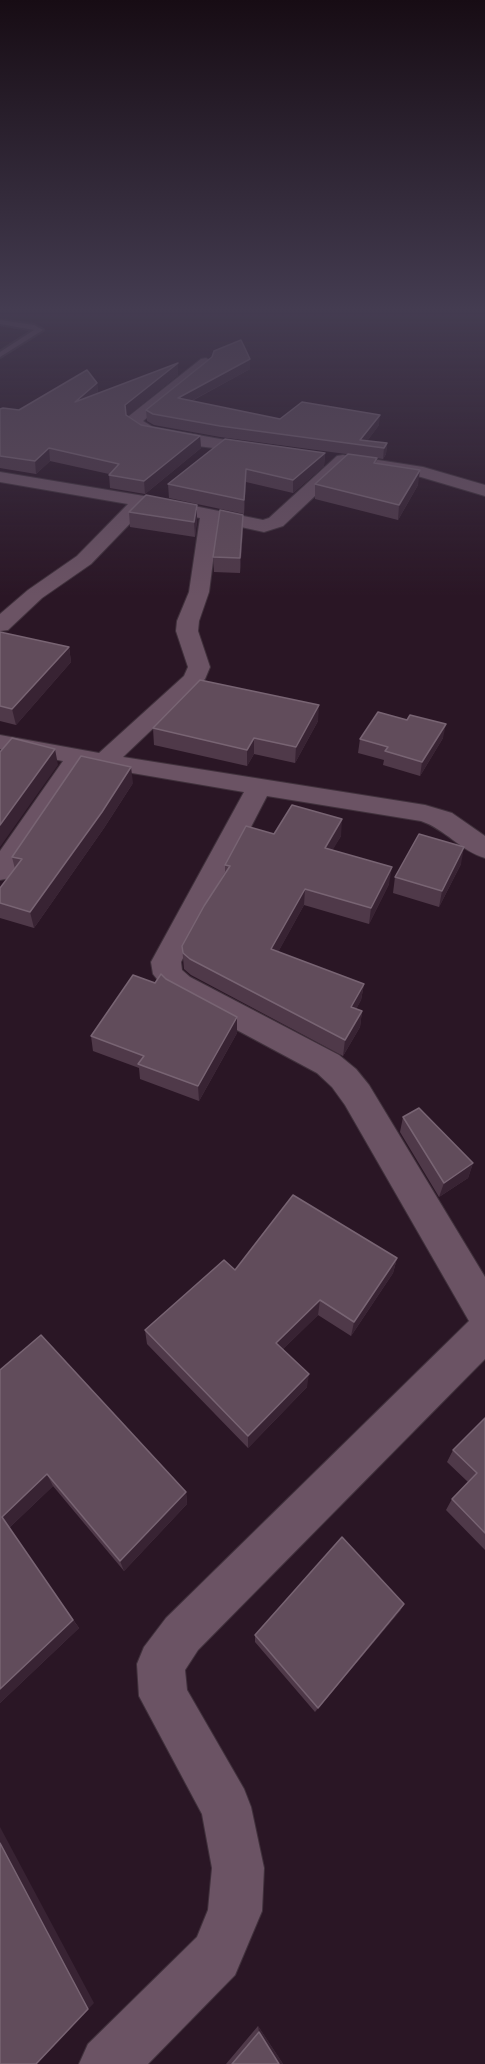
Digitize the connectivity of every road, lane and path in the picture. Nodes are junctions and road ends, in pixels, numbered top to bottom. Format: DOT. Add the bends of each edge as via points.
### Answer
graph roads {
  1 [pos="153,404"];
  2 [pos="220,444"];
  3 [pos="240,446"];
  4 [pos="205,456"];
  5 [pos="320,457"];
  6 [pos="354,462"];
  7 [pos="0,477"];
  8 [pos="168,487"];
  9 [pos="485,491"];
  10 [pos="145,501"];
  11 [pos="210,515"];
  12 [pos="0,624"];
  13 [pos="0,742"];
  14 [pos="78,757"];
  15 [pos="104,761"];
  16 [pos="260,784"];
  17 [pos="485,849"];
  18 [pos="0,871"];
  19 [pos="485,1312"];
  20 [pos="485,1332"];
  21 [pos="108,2064"];
  1 -- 2 [label="street" via="135,423 148,431"];
  2 -- 3 [label="street"];
  2 -- 4 [label="street"];
  5 -- 6 [label="street"];
  6 -- 9 [label="street" via="423,472"];
  6 -- 11 [label="street" via="272,525"];
  7 -- 10 [label="street"];
  8 -- 10 [label="street"];
  10 -- 11 [label="street"];
  10 -- 12 [label="street" via="84,560"];
  11 -- 15 [label="street" via="199,592 187,631 199,667 194,679"];
  13 -- 14 [label="street"];
  14 -- 15 [label="street"];
  14 -- 18 [label="street"];
  15 -- 16 [label="street"];
  16 -- 17 [label="street" via="425,813 443,819"];
  16 -- 19 [label="street" via="166,962 168,974 179,985 327,1064 344,1078"];
  20 -- 21 [label="street" via="182,1634 161,1664 163,1696 226,1807 238,1868 235,1911 216,1956"];
}
